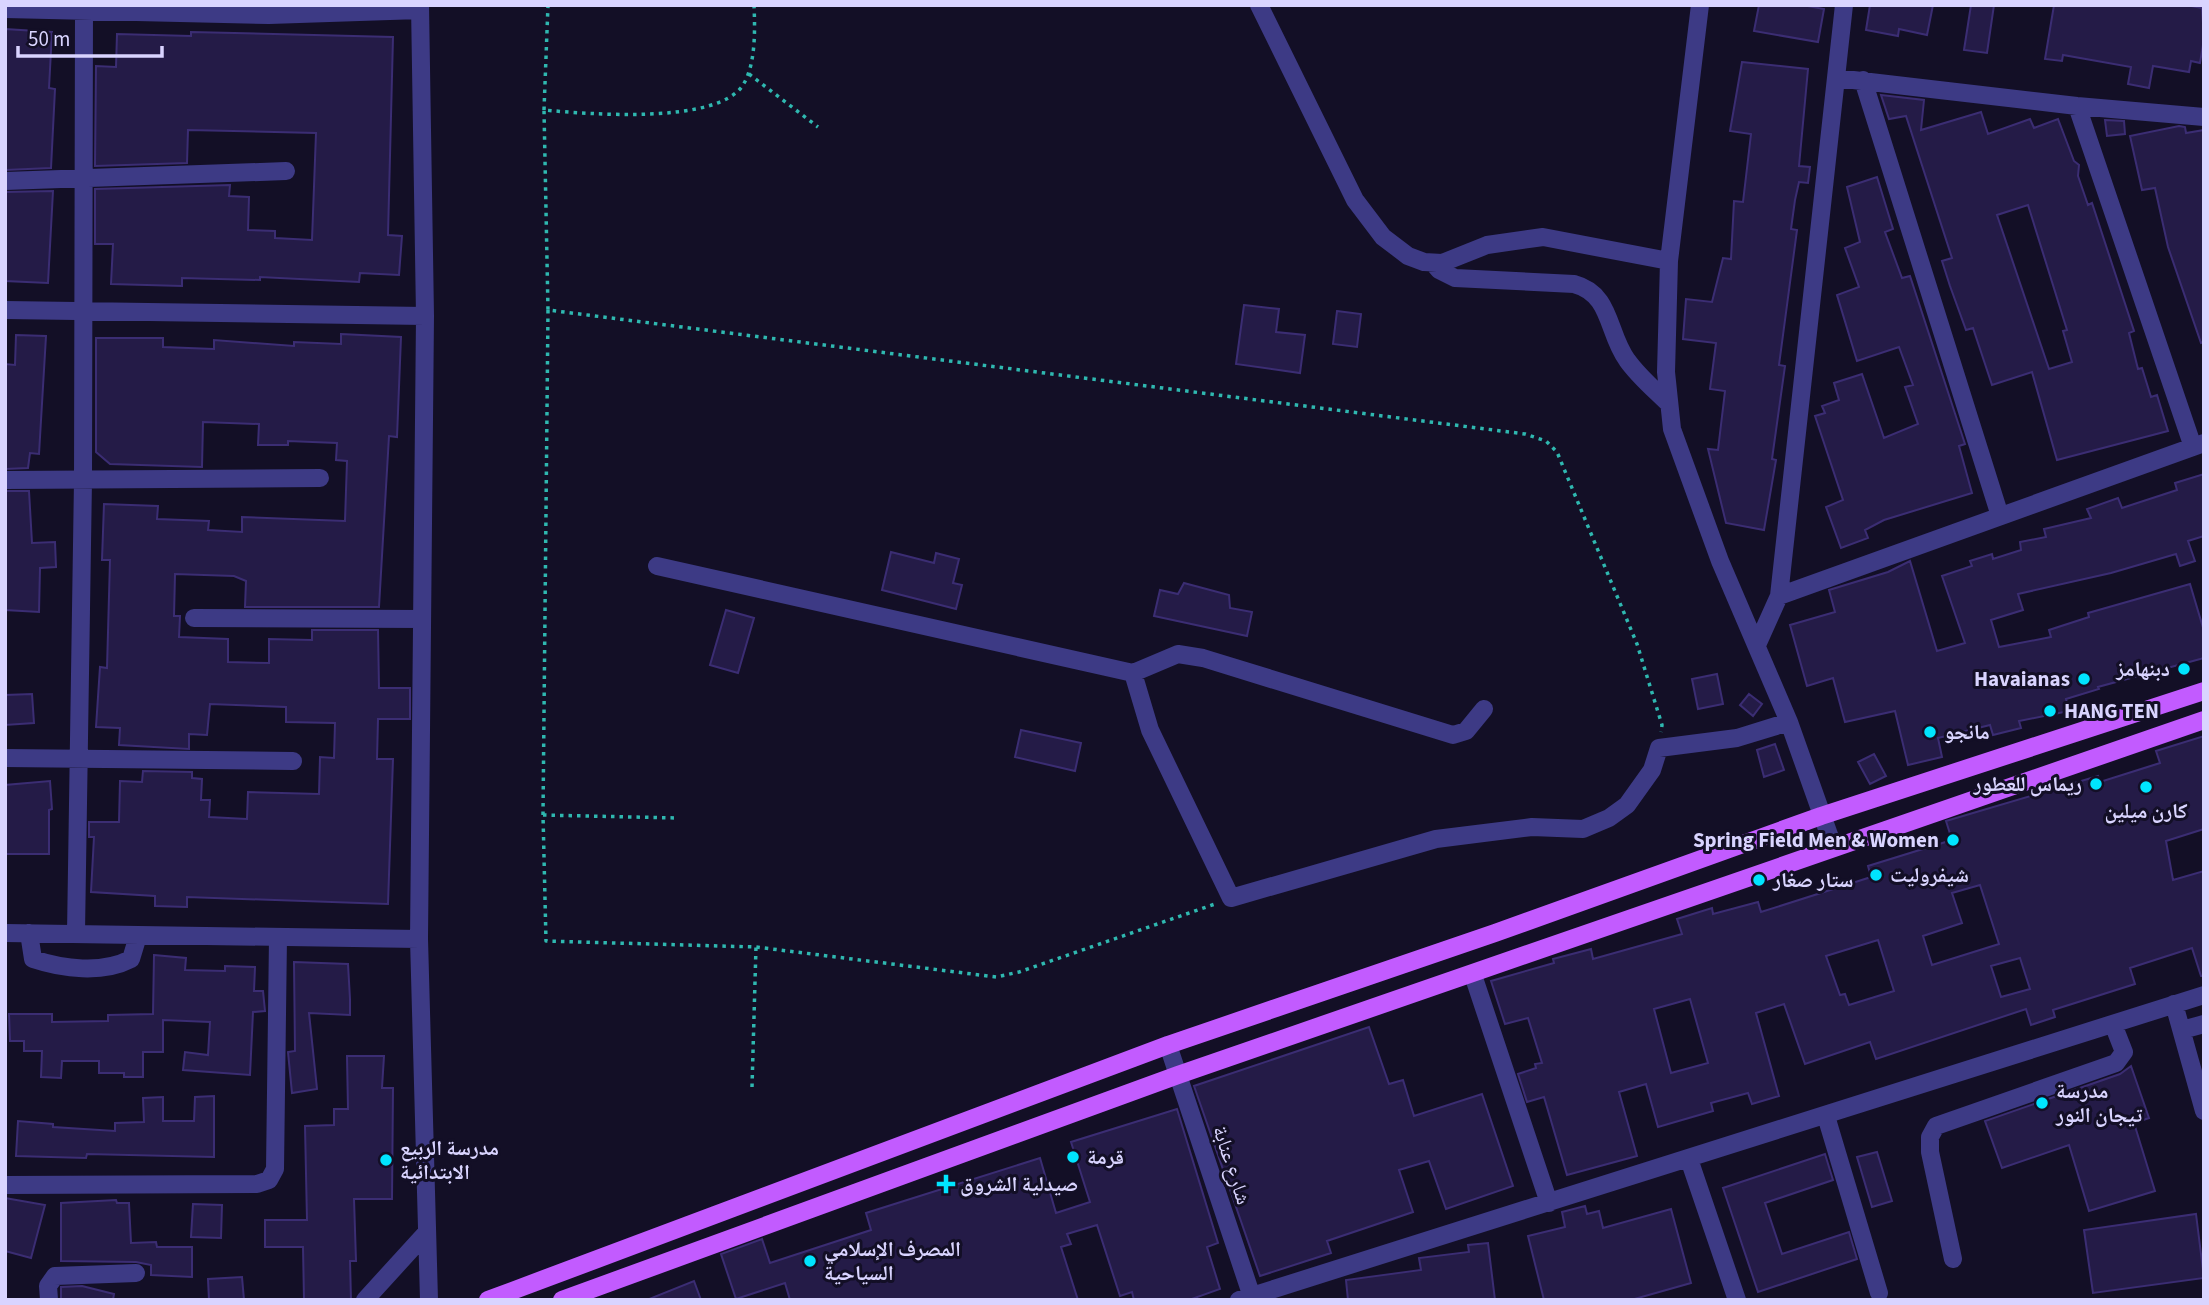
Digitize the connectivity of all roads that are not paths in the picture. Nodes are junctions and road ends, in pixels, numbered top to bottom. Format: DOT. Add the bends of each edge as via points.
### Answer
graph roads {
  1 [pos="1259,5"];
  2 [pos="1700,5"];
  3 [pos="1844,5"];
  4 [pos="420,8"];
  5 [pos="5,9"];
  6 [pos="84,10"];
  7 [pos="269,10"];
  8 [pos="1836,78"];
  9 [pos="1863,80"];
  10 [pos="2077,106"];
  11 [pos="2204,117"];
  12 [pos="286,171"];
  13 [pos="83,179"];
  14 [pos="5,181"];
  15 [pos="1669,261"];
  16 [pos="1433,263"];
  17 [pos="5,310"];
  18 [pos="83,312"];
  19 [pos="425,316"];
  20 [pos="1669,404"];
  21 [pos="2198,445"];
  22 [pos="320,478"];
  23 [pos="5,480"];
  24 [pos="83,480"];
  25 [pos="2000,516"];
  26 [pos="657,566"];
  27 [pos="1779,596"];
  28 [pos="194,618"];
  29 [pos="422,619"];
  30 [pos="1757,645"];
  31 [pos="1133,673"];
  32 [pos="2204,691"];
  33 [pos="1485,709"];
  34 [pos="2204,720"];
  35 [pos="1789,722"];
  36 [pos="5,758"];
  37 [pos="77,758"];
  38 [pos="293,761"];
  39 [pos="1821,816"];
  40 [pos="1833,846"];
  41 [pos="5,933"];
  42 [pos="29,933"];
  43 [pos="76,933"];
  44 [pos="138,936"];
  45 [pos="278,937"];
  46 [pos="419,939"];
  47 [pos="1473,975"];
  48 [pos="2204,995"];
  49 [pos="2174,1004"];
  50 [pos="2113,1024"];
  51 [pos="2204,1024"];
  52 [pos="2182,1030"];
  53 [pos="1168,1045"];
  54 [pos="1178,1075"];
  55 [pos="2200,1080"];
  56 [pos="2204,1111"];
  57 [pos="1826,1116"];
  58 [pos="1689,1159"];
  59 [pos="5,1185"];
  60 [pos="1549,1203"];
  61 [pos="427,1232"];
  62 [pos="1953,1259"];
  63 [pos="136,1273"];
  64 [pos="1879,1293"];
  65 [pos="1248,1299"];
  66 [pos="49,1300"];
  67 [pos="365,1300"];
  68 [pos="429,1300"];
  69 [pos="488,1300"];
  70 [pos="562,1300"];
  71 [pos="1737,1300"];
  1 -- 16 [label="street" via="1363,213 1395,247 1416,260"];
  2 -- 15 [label="street"];
  3 -- 8 [label="street"];
  4 -- 7 [label="street"];
  4 -- 19 [label="street"];
  5 -- 6 [label="street"];
  6 -- 7 [label="street"];
  6 -- 13 [label="street"];
  8 -- 9 [label="street"];
  8 -- 27 [label="street"];
  9 -- 10 [label="street"];
  9 -- 25 [label="street"];
  10 -- 11 [label="street"];
  10 -- 21 [label="street"];
  12 -- 13 [label="street"];
  13 -- 14 [label="street"];
  13 -- 18 [label="street"];
  15 -- 16 [label="street" via="1543,237 1487,245"];
  15 -- 20 [label="street" via="1665,357"];
  16 -- 20 [label="street" via="1455,278 1574,284 1592,291 1604,305 1627,360"];
  17 -- 18 [label="street"];
  18 -- 19 [label="street"];
  18 -- 24 [label="street"];
  19 -- 29 [label="street"];
  20 -- 30 [label="street" via="1674,439"];
  21 -- 25 [label="street"];
  22 -- 24 [label="street"];
  23 -- 24 [label="street"];
  24 -- 37 [label="street"];
  25 -- 27 [label="street"];
  26 -- 31 [label="street"];
  27 -- 30 [label="street"];
  28 -- 29 [label="street"];
  29 -- 46 [label="street"];
  30 -- 35 [label="street"];
  31 -- 33 [label="street" via="1178,654 1203,658 1452,735 1466,732"];
  31 -- 35 [label="street" via="1150,730 1231,898 1436,839 1532,827 1583,829 1627,806 1652,770 1658,748 1737,738"];
  32 -- 39 [label="main road"];
  34 -- 40 [label="main road"];
  35 -- 39 [label="street"];
  36 -- 37 [label="street"];
  37 -- 38 [label="street"];
  37 -- 43 [label="street"];
  39 -- 40 [label="street"];
  39 -- 53 [label="main road"];
  40 -- 47 [label="main road"];
  41 -- 42 [label="street"];
  42 -- 43 [label="street"];
  42 -- 44 [label="street" via="33,959 53,966 91,968 116,967 131,959"];
  43 -- 44 [label="street"];
  44 -- 45 [label="street"];
  45 -- 46 [label="street"];
  45 -- 59 [label="street" via="275,1169 269,1180 257,1184"];
  46 -- 61 [label="street"];
  47 -- 54 [label="main road"];
  47 -- 60 [label="street"];
  48 -- 49 [label="street"];
  49 -- 50 [label="street"];
  49 -- 52 [label="street"];
  50 -- 57 [label="street"];
  50 -- 62 [label="street" via="2124,1052 2116,1063 1936,1126 1930,1152"];
  51 -- 52 [label="street"];
  52 -- 55 [label="street"];
  53 -- 54 [label="street, شارع عنابة"];
  53 -- 69 [label="main road"];
  54 -- 65 [label="street, شارع عنابة"];
  54 -- 70 [label="main road"];
  55 -- 56 [label="street"];
  57 -- 58 [label="street"];
  57 -- 64 [label="street"];
  58 -- 60 [label="street"];
  58 -- 71 [label="street"];
  60 -- 65 [label="street"];
  61 -- 67 [label="street"];
  61 -- 68 [label="street"];
  63 -- 66 [label="street" via="55,1276 48,1286"];
}
